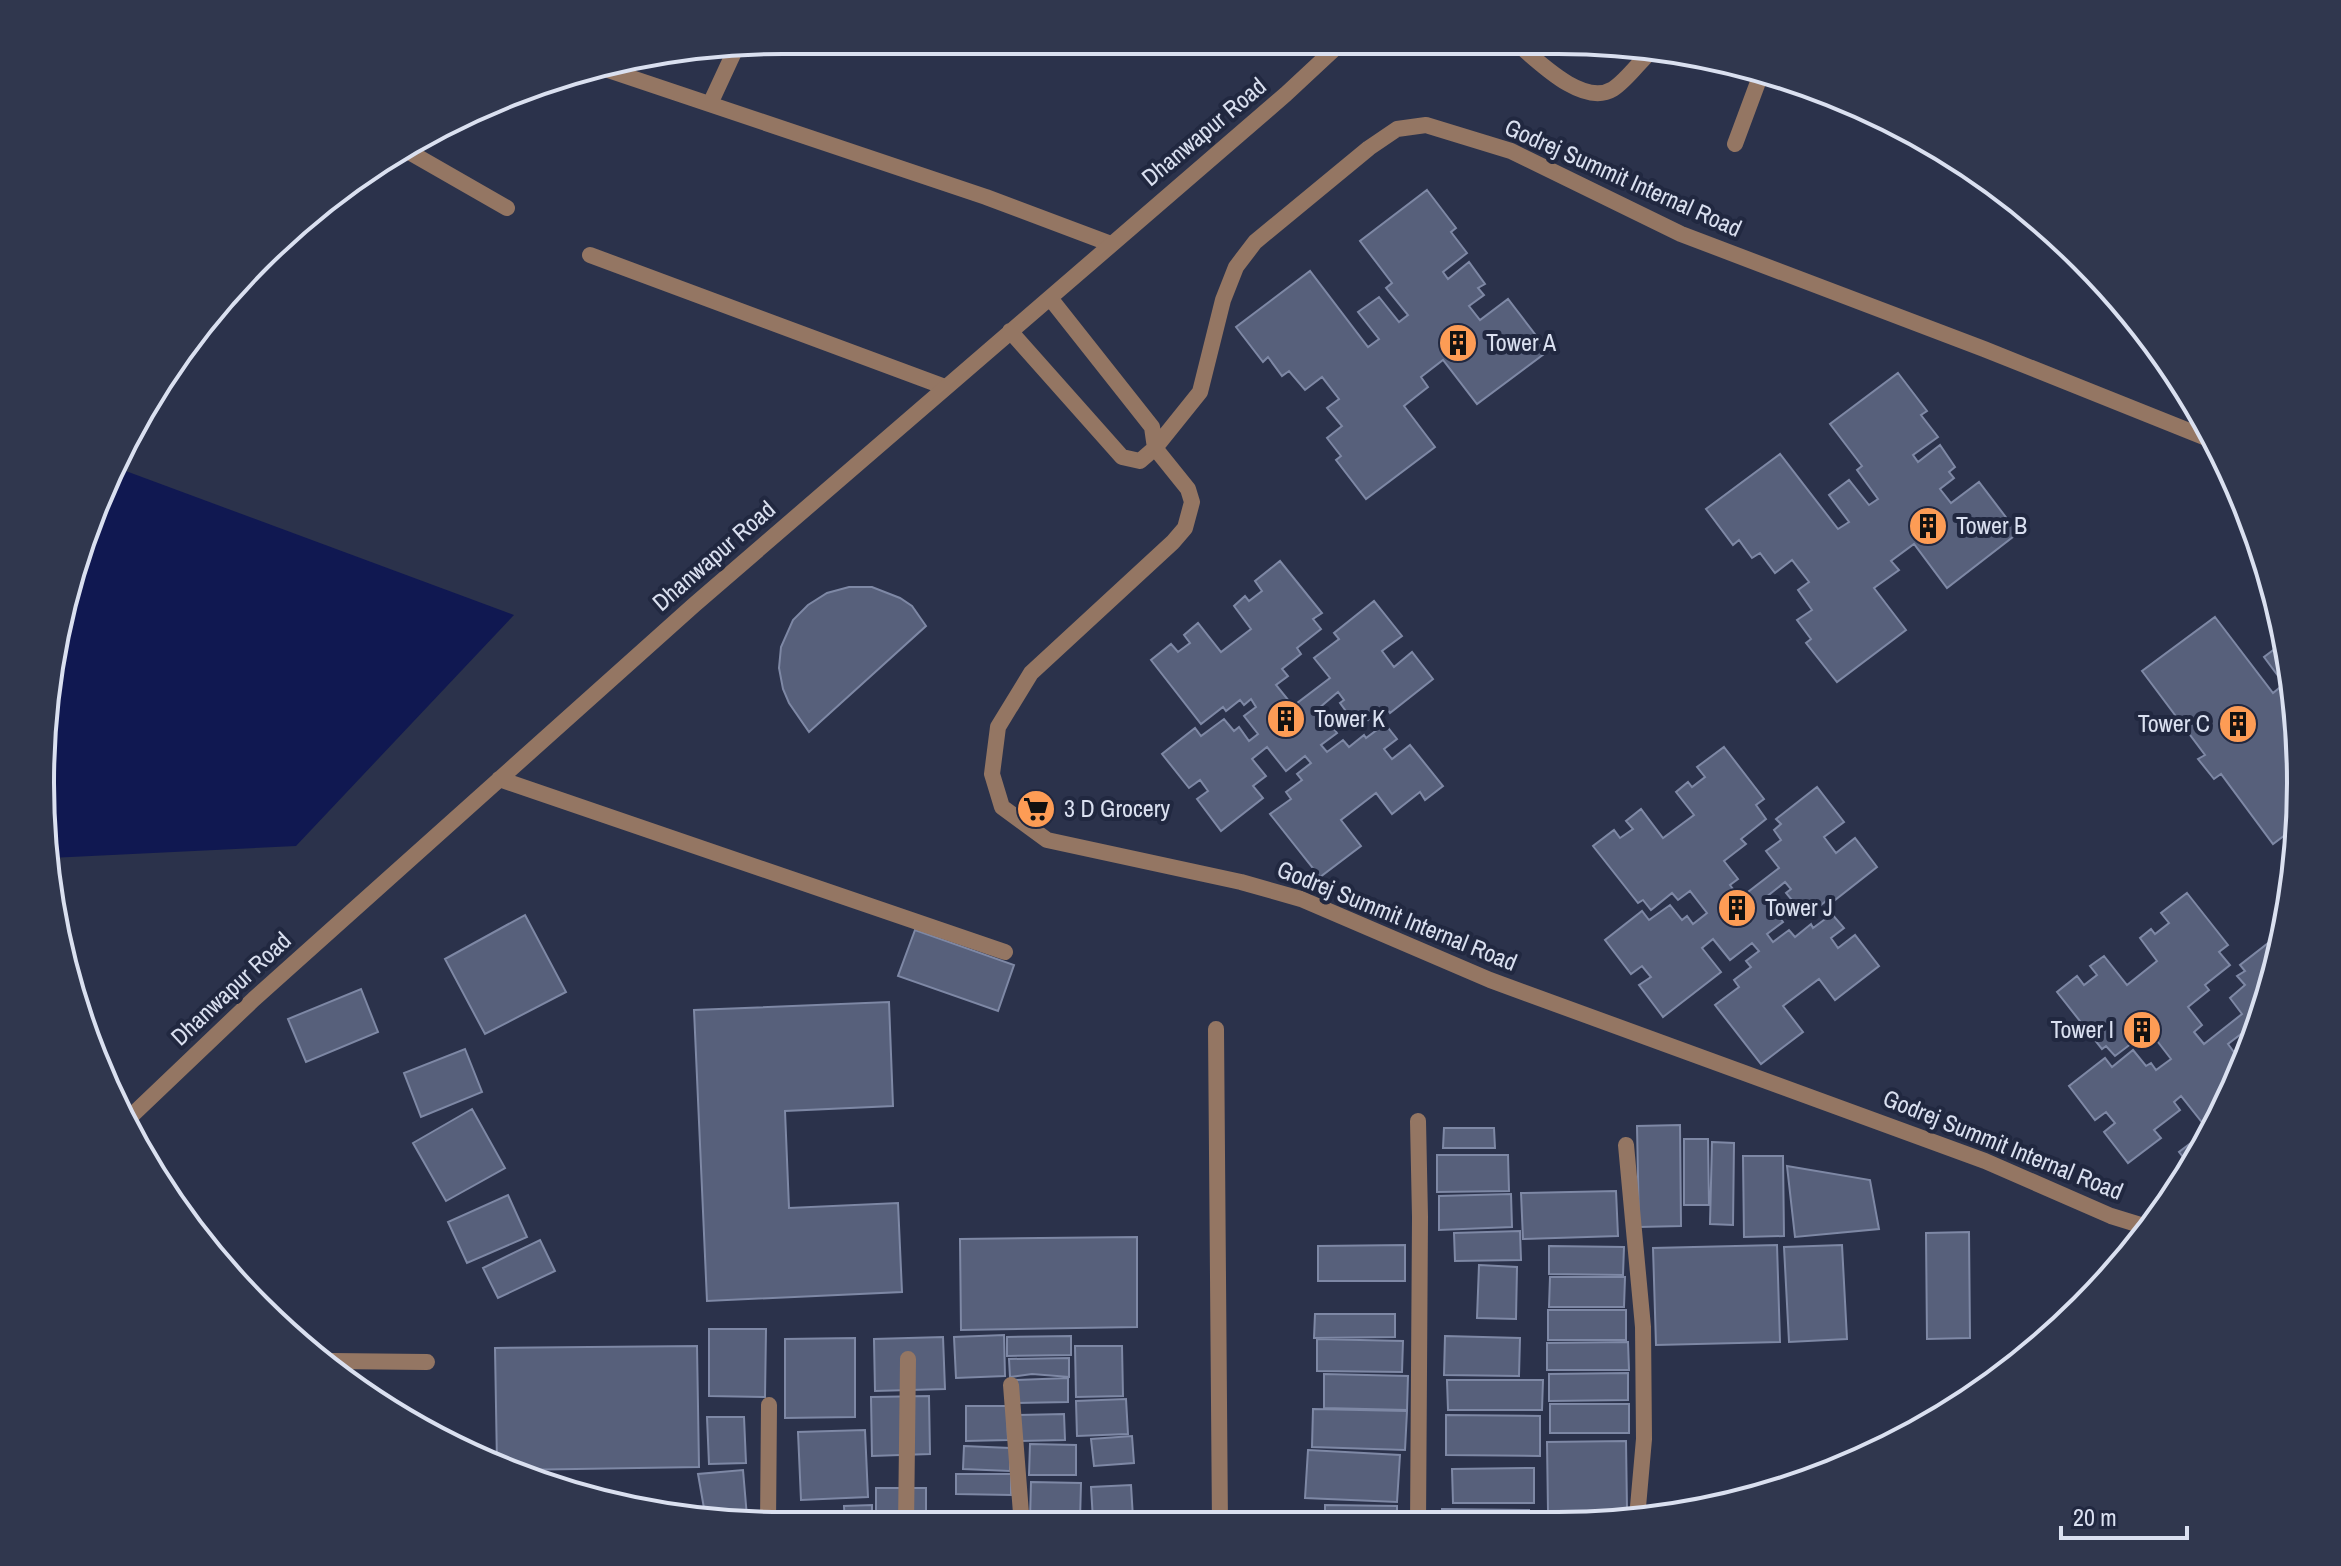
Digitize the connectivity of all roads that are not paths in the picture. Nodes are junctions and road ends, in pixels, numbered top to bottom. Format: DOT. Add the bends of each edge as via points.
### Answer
graph roads {
  1 [pos="1329,54"];
  2 [pos="1530,54"];
  3 [pos="732,56"];
  4 [pos="1643,59"];
  5 [pos="618,73"];
  6 [pos="1758,82"];
  7 [pos="710,104"];
  8 [pos="1735,144"];
  9 [pos="414,155"];
  10 [pos="507,208"];
  11 [pos="1111,244"];
  12 [pos="590,255"];
  13 [pos="1050,298"];
  14 [pos="1010,331"];
  15 [pos="945,387"];
  16 [pos="2197,434"];
  17 [pos="1155,448"];
  18 [pos="499,779"];
  19 [pos="1005,952"];
  20 [pos="1216,1029"];
  21 [pos="134,1114"];
  22 [pos="1418,1121"];
  23 [pos="1626,1145"];
  24 [pos="2138,1224"];
  25 [pos="908,1359"];
  26 [pos="339,1361"];
  27 [pos="427,1362"];
  28 [pos="1011,1385"];
  29 [pos="769,1405"];
  30 [pos="1638,1507"];
  31 [pos="768,1511"];
  32 [pos="906,1512"];
  33 [pos="1021,1512"];
  34 [pos="1220,1512"];
  35 [pos="1418,1512"];
  1 -- 11 [label="street, Dhanwapur Road"];
  2 -- 4 [label="street" via="1566,83 1590,93 1611,90"];
  3 -- 7 [label="street"];
  5 -- 7 [label="street"];
  6 -- 8 [label="street"];
  7 -- 11 [label="street"];
  9 -- 10 [label="street"];
  11 -- 13 [label="street, Dhanwapur Road"];
  12 -- 15 [label="street"];
  13 -- 14 [label="street, Dhanwapur Road"];
  13 -- 17 [label="street, Godrej Summit Internal Road" via="1152,427"];
  14 -- 15 [label="street, Dhanwapur Road"];
  14 -- 17 [label="street" via="1122,457 1140,461"];
  15 -- 18 [label="street, Dhanwapur Road"];
  16 -- 17 [label="street, Godrej Summit Internal Road" via="1681,234 1511,151 1426,125 1397,129 1369,148 1255,242 1236,267 1223,300 1200,392"];
  17 -- 24 [label="street, Godrej Summit Internal Road" via="1188,489 1192,502 1185,528 1031,673 998,727 992,774 1002,807 1047,840 1301,899 1490,980 1971,1155"];
  18 -- 19 [label="street"];
  18 -- 21 [label="street, Dhanwapur Road"];
  20 -- 34 [label="street"];
  22 -- 35 [label="street"];
  23 -- 30 [label="street" via="1643,1327 1644,1439"];
  25 -- 32 [label="street"];
  26 -- 27 [label="street"];
  28 -- 33 [label="street"];
  29 -- 31 [label="street"];
}
